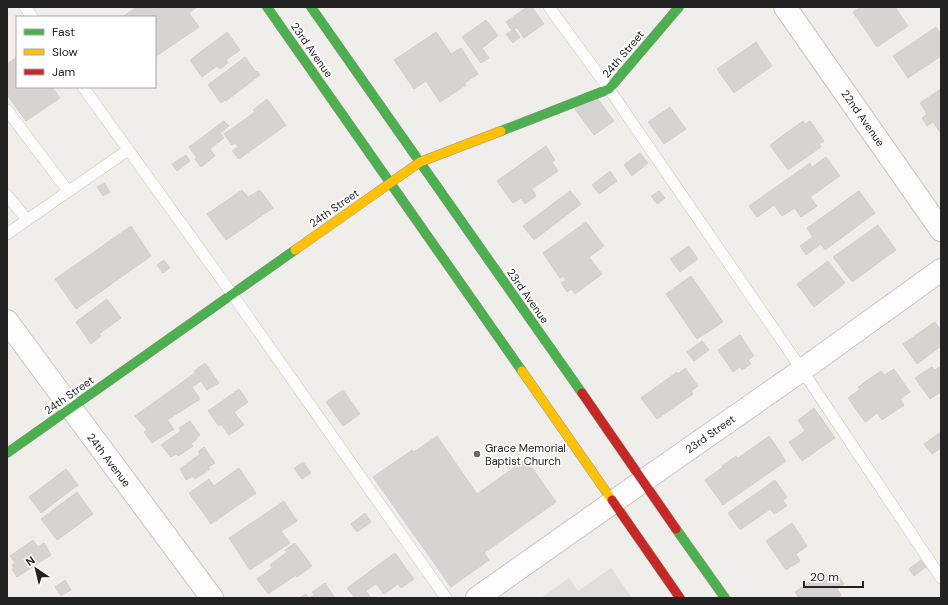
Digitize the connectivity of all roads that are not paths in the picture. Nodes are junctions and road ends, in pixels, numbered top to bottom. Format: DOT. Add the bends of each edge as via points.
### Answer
graph roads {
  1 [pos="25,7"];
  2 [pos="267,7"];
  3 [pos="311,7"];
  4 [pos="549,7"];
  5 [pos="679,7"];
  6 [pos="785,7"];
  7 [pos="31,16"];
  8 [pos="84,88"];
  9 [pos="609,89"];
  10 [pos="7,110"];
  11 [pos="128,150"];
  12 [pos="420,162"];
  13 [pos="391,183"];
  14 [pos="68,191"];
  15 [pos="7,195"];
  16 [pos="27,220"];
  17 [pos="941,230"];
  18 [pos="7,234"];
  19 [pos="941,270"];
  20 [pos="232,294"];
  21 [pos="7,321"];
  22 [pos="802,370"];
  23 [pos="71,408"];
  24 [pos="7,453"];
  25 [pos="643,481"];
  26 [pos="613,502"];
  27 [pos="941,578"];
  28 [pos="212,598"];
  29 [pos="446,598"];
  30 [pos="477,598"];
  31 [pos="680,598"];
  32 [pos="725,598"];
  1 -- 7 [label="lane"];
  2 -- 13 [label="street, 23rd Avenue"];
  3 -- 12 [label="street, 23rd Avenue"];
  4 -- 9 [label="lane"];
  5 -- 9 [label="street, 24th Street"];
  6 -- 17 [label="street, 22nd Avenue"];
  8 -- 11 [label="lane"];
  9 -- 12 [label="street, 24th Street"];
  9 -- 22 [label="lane"];
  10 -- 14 [label="lane"];
  11 -- 14 [label="lane"];
  11 -- 20 [label="lane"];
  12 -- 13 [label="street, 24th Street"];
  12 -- 25 [label="street, 23rd Avenue"];
  13 -- 20 [label="street, 24th Street"];
  13 -- 26 [label="street, 23rd Avenue"];
  14 -- 16 [label="lane"];
  15 -- 16 [label="lane"];
  16 -- 18 [label="lane"];
  19 -- 22 [label="street, 23rd Street"];
  20 -- 23 [label="street, 24th Street"];
  20 -- 29 [label="lane"];
  21 -- 23 [label="street, 24th Avenue"];
  22 -- 25 [label="street, 23rd Street"];
  22 -- 27 [label="lane"];
  23 -- 24 [label="street, 24th Street"];
  23 -- 28 [label="street, 24th Avenue"];
  25 -- 26 [label="street, 23rd Street"];
  25 -- 32 [label="street, 23rd Avenue"];
  26 -- 30 [label="street, 23rd Street"];
  26 -- 31 [label="street, 23rd Avenue"];
}
